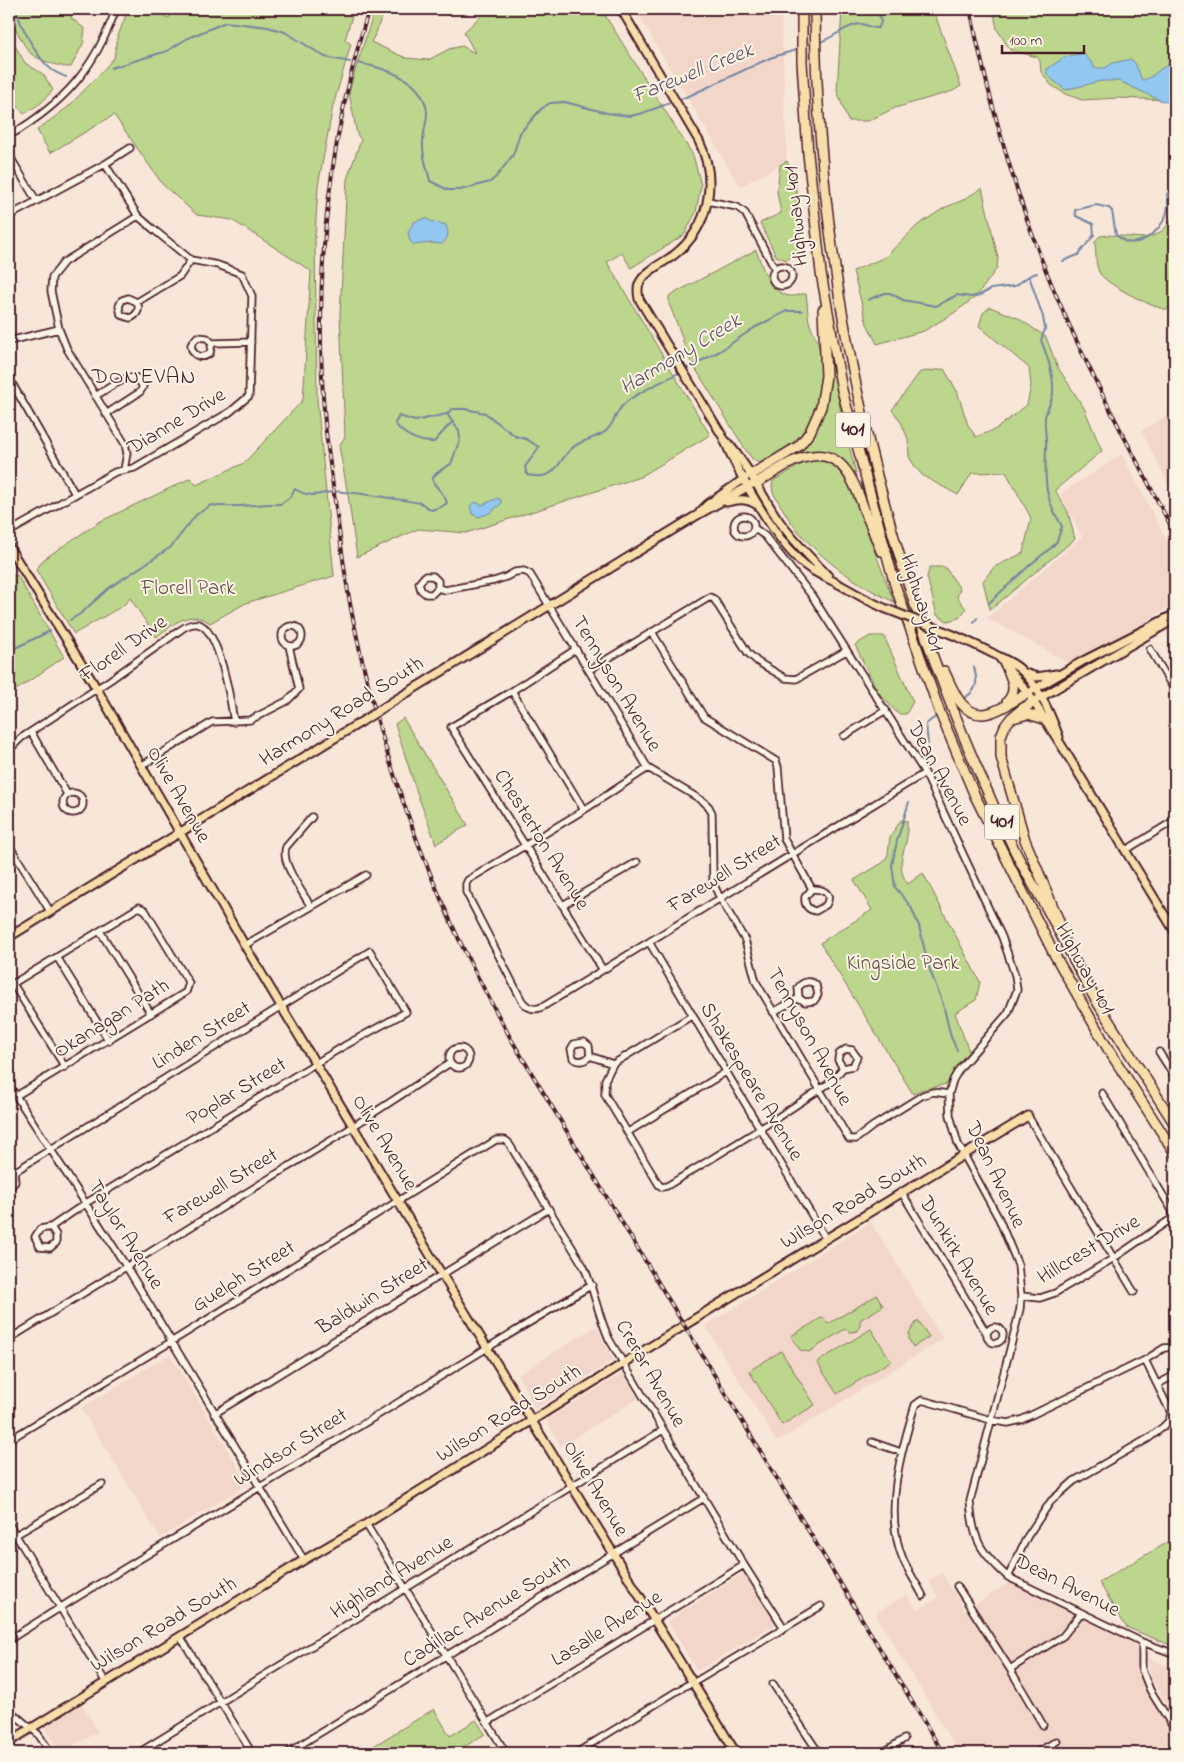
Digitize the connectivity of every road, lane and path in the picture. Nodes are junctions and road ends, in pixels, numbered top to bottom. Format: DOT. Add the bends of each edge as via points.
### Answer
graph roads {
  1 [pos="116,9"];
  2 [pos="620,9"];
  3 [pos="802,9"];
  4 [pos="814,9"];
  5 [pos="9,136"];
  6 [pos="130,148"];
  7 [pos="9,155"];
  8 [pos="105,164"];
  9 [pos="36,200"];
  10 [pos="708,201"];
  11 [pos="9,216"];
  12 [pos="138,216"];
  13 [pos="192,260"];
  14 [pos="775,270"];
  15 [pos="821,273"];
  16 [pos="137,302"];
  17 [pos="59,329"];
  18 [pos="9,341"];
  19 [pos="251,342"];
  20 [pos="212,343"];
  21 [pos="9,378"];
  22 [pos="95,396"];
  23 [pos="106,414"];
  24 [pos="124,470"];
  25 [pos="750,481"];
  26 [pos="75,494"];
  27 [pos="719,504"];
  28 [pos="760,506"];
  29 [pos="694,517"];
  30 [pos="754,528"];
  31 [pos="9,532"];
  32 [pos="9,547"];
  33 [pos="833,581"];
  34 [pos="895,585"];
  35 [pos="438,588"];
  36 [pos="549,605"];
  37 [pos="1175,614"];
  38 [pos="1175,619"];
  39 [pos="652,632"];
  40 [pos="289,646"];
  41 [pos="931,647"];
  42 [pos="576,649"];
  43 [pos="1150,649"];
  44 [pos="846,651"];
  45 [pos="998,656"];
  46 [pos="1006,666"];
  47 [pos="589,670"];
  48 [pos="1066,671"];
  49 [pos="1023,672"];
  50 [pos="97,689"];
  51 [pos="512,691"];
  52 [pos="1031,691"];
  53 [pos="1175,691"];
  54 [pos="1037,700"];
  55 [pos="1001,708"];
  56 [pos="886,710"];
  57 [pos="1011,718"];
  58 [pos="1044,719"];
  59 [pos="234,722"];
  60 [pos="31,732"];
  61 [pos="844,736"];
  62 [pos="9,750"];
  63 [pos="1065,751"];
  64 [pos="141,766"];
  65 [pos="648,768"];
  66 [pos="925,773"];
  67 [pos="68,794"];
  68 [pos="584,810"];
  69 [pos="312,817"];
  70 [pos="1175,820"];
  71 [pos="180,832"];
  72 [pos="9,845"];
  73 [pos="525,846"];
  74 [pos="1126,850"];
  75 [pos="792,854"];
  76 [pos="637,862"];
  77 [pos="366,875"];
  78 [pos="812,889"];
  79 [pos="720,898"];
  80 [pos="563,905"];
  81 [pos="311,907"];
  82 [pos="50,911"];
  83 [pos="100,931"];
  84 [pos="1175,932"];
  85 [pos="9,937"];
  86 [pos="649,942"];
  87 [pos="245,945"];
  88 [pos="57,957"];
  89 [pos="603,970"];
  90 [pos="11,985"];
  91 [pos="1090,989"];
  92 [pos="799,998"];
  93 [pos="281,1006"];
  94 [pos="406,1012"];
  95 [pos="773,1012"];
  96 [pos="151,1014"];
  97 [pos="693,1015"];
  98 [pos="109,1041"];
  99 [pos="1159,1052"];
  100 [pos="590,1056"];
  101 [pos="450,1063"];
  102 [pos="315,1064"];
  103 [pos="613,1064"];
  104 [pos="65,1067"];
  105 [pos="844,1068"];
  106 [pos="726,1072"];
  107 [pos="1175,1077"];
  108 [pos="9,1085"];
  109 [pos="819,1090"];
  110 [pos="1102,1093"];
  111 [pos="949,1094"];
  112 [pos="16,1096"];
  113 [pos="1028,1116"];
  114 [pos="1175,1125"];
  115 [pos="354,1126"];
  116 [pos="760,1129"];
  117 [pos="628,1132"];
  118 [pos="496,1140"];
  119 [pos="51,1149"];
  120 [pos="1175,1153"];
  121 [pos="963,1155"];
  122 [pos="12,1170"];
  123 [pos="9,1188"];
  124 [pos="902,1194"];
  125 [pos="398,1200"];
  126 [pos="86,1203"];
  127 [pos="549,1210"];
  128 [pos="51,1227"];
  129 [pos="826,1239"];
  130 [pos="1114,1258"];
  131 [pos="126,1266"];
  132 [pos="442,1274"];
  133 [pos="592,1285"];
  134 [pos="1134,1292"];
  135 [pos="1021,1296"];
  136 [pos="987,1334"];
  137 [pos="9,1339"];
  138 [pos="172,1342"];
  139 [pos="487,1347"];
  140 [pos="1175,1347"];
  141 [pos="1145,1360"];
  142 [pos="623,1364"];
  143 [pos="1175,1375"];
  144 [pos="1158,1384"];
  145 [pos="214,1414"];
  146 [pos="532,1420"];
  147 [pos="991,1420"];
  148 [pos="663,1430"];
  149 [pos="9,1440"];
  150 [pos="872,1442"];
  151 [pos="901,1452"];
  152 [pos="102,1484"];
  153 [pos="572,1485"];
  154 [pos="260,1487"];
  155 [pos="704,1498"];
  156 [pos="9,1524"];
  157 [pos="366,1524"];
  158 [pos="15,1534"];
  159 [pos="9,1538"];
  160 [pos="613,1553"];
  161 [pos="304,1560"];
  162 [pos="744,1565"];
  163 [pos="1008,1577"];
  164 [pos="957,1586"];
  165 [pos="406,1589"];
  166 [pos="924,1596"];
  167 [pos="821,1606"];
  168 [pos="60,1607"];
  169 [pos="1081,1613"];
  170 [pos="654,1620"];
  171 [pos="784,1628"];
  172 [pos="180,1636"];
  173 [pos="9,1640"];
  174 [pos="1142,1642"];
  175 [pos="1175,1654"];
  176 [pos="447,1655"];
  177 [pos="1010,1668"];
  178 [pos="105,1681"];
  179 [pos="693,1683"];
  180 [pos="773,1684"];
  181 [pos="221,1702"];
  182 [pos="9,1710"];
  183 [pos="488,1722"];
  184 [pos="1043,1725"];
  185 [pos="31,1728"];
  186 [pos="1175,1730"];
  187 [pos="904,1739"];
  188 [pos="1057,1741"];
  189 [pos="9,1742"];
  190 [pos="51,1753"];
  191 [pos="138,1753"];
  192 [pos="252,1753"];
  193 [pos="286,1753"];
  194 [pos="506,1753"];
  195 [pos="576,1753"];
  196 [pos="736,1753"];
  197 [pos="819,1753"];
  198 [pos="882,1753"];
  199 [pos="1036,1753"];
  1 -- 5 [label="street" via="103,42 79,78 46,112"];
  2 -- 10 [label="main road" via="699,141 710,179"];
  3 -- 15 [label="highway, Highway 401 / 401" via="808,154"];
  4 -- 41 [label="highway, Highway 401 / 401" via="820,146 830,246 855,385 887,511"];
  6 -- 8 [label="street"];
  7 -- 9 [label="street"];
  8 -- 9 [label="street"];
  8 -- 12 [label="street, Dianne Drive"];
  9 -- 11 [label="street"];
  10 -- 14 [label="street" via="737,207 745,213"];
  10 -- 25 [label="main road" via="692,237 639,284 639,299 722,438 740,456"];
  12 -- 13 [label="street, Dianne Drive"];
  12 -- 17 [label="street" via="64,262 52,277 51,291"];
  13 -- 16 [label="street" via="180,276"];
  13 -- 19 [label="street, Dianne Drive" via="242,274 252,296"];
  15 -- 25 [label="highway" via="826,376 821,407 810,432 799,446"];
  15 -- 34 [label="highway, Highway 401 / 401" via="842,390"];
  17 -- 18 [label="street"];
  17 -- 22 [label="street"];
  19 -- 20 [label="street"];
  19 -- 24 [label="street, Dianne Drive" via="249,396 230,412 134,468"];
  21 -- 26 [label="street"];
  22 -- 23 [label="street"];
  22 -- 23 [label="street" via="124,380 138,378 143,387 140,392"];
  23 -- 24 [label="street" via="125,444"];
  24 -- 26 [label="street, Dianne Drive"];
  25 -- 27 [label="main road, Harmony Road South"];
  25 -- 28 [label="main road"];
  25 -- 29 [label="main road, Harmony Road South" via="708,504"];
  25 -- 33 [label="main road" via="797,545"];
  25 -- 34 [label="highway" via="811,456 824,456 840,464 852,479"];
  26 -- 31 [label="street, Dianne Drive"];
  27 -- 28 [label="main road" via="743,500"];
  27 -- 29 [label="main road, Harmony Road South"];
  28 -- 33 [label="main road" via="797,557 808,568"];
  29 -- 36 [label="main road, Harmony Road South"];
  30 -- 44 [label="street, Dean Avenue" via="765,536 812,596"];
  32 -- 50 [label="main road, Olive Avenue"];
  33 -- 45 [label="main road, bridge" via="884,608"];
  34 -- 120 [label="highway, Highway 401 / 401" via="940,713 975,796 1053,952 1108,1049"];
  35 -- 36 [label="street, Tennyson Avenue" via="445,590 480,584 524,571 530,574"];
  36 -- 42 [label="street, Tennyson Avenue"];
  36 -- 71 [label="main road, Harmony Road South, bridge"];
  37 -- 48 [label="main road"];
  38 -- 54 [label="main road"];
  39 -- 44 [label="street" via="710,597 748,653 785,678 796,679"];
  39 -- 47 [label="street"];
  39 -- 75 [label="street" via="704,717 776,761 784,839"];
  40 -- 59 [label="street" via="299,690 287,701 250,720"];
  41 -- 55 [label="highway" via="961,702 973,713 984,715"];
  41 -- 91 [label="highway, Highway 401 / 401" via="953,710 1016,853"];
  42 -- 47 [label="street, Tennyson Avenue"];
  42 -- 51 [label="street"];
  43 -- 53 [label="street"];
  44 -- 56 [label="street, Dean Avenue"];
  45 -- 46 [label="main road"];
  45 -- 49 [label="main road"];
  46 -- 52 [label="main road"];
  46 -- 55 [label="highway" via="1014,688 1010,699"];
  47 -- 65 [label="street, Tennyson Avenue"];
  48 -- 49 [label="main road" via="1043,677"];
  48 -- 52 [label="main road"];
  49 -- 52 [label="main road"];
  50 -- 59 [label="street, Florell Drive" via="183,628 198,624 212,639 223,668"];
  50 -- 60 [label="street, Florell Drive"];
  50 -- 64 [label="main road, Olive Avenue"];
  51 -- 68 [label="street"];
  51 -- 73 [label="street, Chesterton Avenue" via="452,726"];
  52 -- 54 [label="main road"];
  52 -- 55 [label="highway"];
  54 -- 57 [label="highway"];
  54 -- 58 [label="main road"];
  54 -- 63 [label="main road" via="1051,715"];
  56 -- 61 [label="street"];
  56 -- 66 [label="street, Dean Avenue"];
  57 -- 58 [label="highway" via="1028,714"];
  57 -- 91 [label="highway" via="1001,736 1001,749 1016,812 1038,873"];
  58 -- 63 [label="main road"];
  59 -- 64 [label="street" via="212,722"];
  60 -- 62 [label="street, Florell Drive"];
  60 -- 67 [label="street"];
  63 -- 74 [label="main road"];
  64 -- 71 [label="main road, Olive Avenue"];
  65 -- 68 [label="street"];
  65 -- 79 [label="street, Tennyson Avenue" via="710,807 713,883"];
  66 -- 75 [label="street, Farewell Street"];
  66 -- 111 [label="street, Dean Avenue" via="1002,938 1017,990 1008,1014 960,1068"];
  68 -- 73 [label="street"];
  69 -- 81 [label="street" via="284,852"];
  70 -- 74 [label="street"];
  71 -- 82 [label="main road, Harmony Road South"];
  71 -- 87 [label="main road, Olive Avenue"];
  72 -- 82 [label="street"];
  73 -- 80 [label="street, Chesterton Avenue"];
  73 -- 89 [label="street, Farewell Street" via="470,878 466,884 466,892 525,1006 534,1009 544,1006"];
  74 -- 84 [label="main road"];
  75 -- 78 [label="street"];
  75 -- 79 [label="street, Farewell Street"];
  76 -- 80 [label="street"];
  77 -- 81 [label="street"];
  78 -- 78 [label="street" via="805,902 809,909 816,911 826,905 828,897 826,891"];
  79 -- 86 [label="street, Farewell Street"];
  79 -- 95 [label="street, Tennyson Avenue" via="745,940 756,982"];
  80 -- 89 [label="street, Chesterton Avenue"];
  81 -- 87 [label="street"];
  82 -- 85 [label="main road, Harmony Road South"];
  83 -- 88 [label="street, Okanagan Path"];
  83 -- 96 [label="street"];
  83 -- 96 [label="street, Okanagan Path" via="139,907 145,910 188,979 190,983 186,992"];
  86 -- 89 [label="street, Farewell Street"];
  86 -- 97 [label="street, Shakespeare Avenue"];
  87 -- 93 [label="main road, Olive Avenue"];
  88 -- 90 [label="street, Okanagan Path"];
  88 -- 98 [label="street"];
  90 -- 104 [label="street"];
  91 -- 114 [label="highway, Highway 401 / 401"];
  92 -- 95 [label="street"];
  93 -- 94 [label="street, Linden Street" via="370,951"];
  93 -- 102 [label="main road, Olive Avenue"];
  93 -- 119 [label="street, Linden Street"];
  94 -- 102 [label="street, Poplar Street"];
  95 -- 109 [label="street, Tennyson Avenue"];
  96 -- 98 [label="street, Okanagan Path"];
  97 -- 103 [label="street"];
  97 -- 106 [label="street, Shakespeare Avenue"];
  98 -- 104 [label="street, Okanagan Path"];
  99 -- 107 [label="street"];
  100 -- 103 [label="street"];
  101 -- 115 [label="street, Farewell Street"];
  102 -- 115 [label="main road, Olive Avenue"];
  102 -- 126 [label="street, Poplar Street"];
  103 -- 117 [label="street" via="605,1080 604,1095"];
  104 -- 112 [label="street, Okanagan Path"];
  105 -- 109 [label="street"];
  106 -- 116 [label="street, Shakespeare Avenue"];
  106 -- 117 [label="street"];
  108 -- 112 [label="street, Taylor Avenue"];
  109 -- 111 [label="street, Tennyson Avenue" via="846,1136 852,1140 923,1095 933,1092"];
  109 -- 116 [label="street"];
  110 -- 130 [label="street, Hillcrest Drive" via="1173,1212 1171,1219"];
  111 -- 121 [label="street, Dean Avenue" via="950,1115"];
  112 -- 119 [label="street, Taylor Avenue"];
  113 -- 121 [label="main road, Wilson Road South"];
  113 -- 130 [label="street"];
  115 -- 125 [label="main road, Olive Avenue"];
  115 -- 131 [label="street, Farewell Street"];
  116 -- 117 [label="street" via="662,1187"];
  116 -- 129 [label="street, Shakespeare Avenue"];
  118 -- 125 [label="street, Guelph Street"];
  118 -- 127 [label="street, Crerar Avenue" via="508,1142"];
  119 -- 122 [label="street, Linden Street"];
  119 -- 126 [label="street, Taylor Avenue"];
  121 -- 124 [label="main road, Wilson Road South"];
  121 -- 135 [label="street, Dean Avenue" via="999,1219 1018,1265"];
  122 -- 123 [label="street" via="14,1182"];
  124 -- 129 [label="main road, Wilson Road South"];
  124 -- 136 [label="street, Dunkirk Avenue"];
  125 -- 132 [label="main road, Olive Avenue"];
  125 -- 138 [label="street, Guelph Street"];
  126 -- 128 [label="street, Poplar Street"];
  126 -- 131 [label="street, Taylor Avenue"];
  127 -- 132 [label="street, Baldwin Street"];
  127 -- 133 [label="street, Crerar Avenue"];
  129 -- 142 [label="main road, Wilson Road South"];
  130 -- 134 [label="street"];
  130 -- 135 [label="street, Hillcrest Drive" via="1055,1293 1040,1298"];
  131 -- 137 [label="street, Farewell Street"];
  131 -- 138 [label="street, Taylor Avenue"];
  132 -- 139 [label="main road, Olive Avenue"];
  132 -- 145 [label="street, Baldwin Street"];
  133 -- 139 [label="street, Windsor Street"];
  133 -- 142 [label="street, Crerar Avenue" via="603,1326"];
  135 -- 147 [label="street, Dean Avenue"];
  138 -- 145 [label="street, Taylor Avenue"];
  138 -- 149 [label="street, Guelph Street"];
  139 -- 146 [label="main road, Olive Avenue"];
  139 -- 154 [label="street, Windsor Street"];
  140 -- 141 [label="street" via="1164,1348"];
  141 -- 144 [label="street"];
  141 -- 147 [label="street" via="1020,1420 1008,1423"];
  142 -- 146 [label="main road, Wilson Road South"];
  142 -- 148 [label="street, Crerar Avenue"];
  143 -- 144 [label="street"];
  144 -- 163 [label="street" via="1171,1413 1169,1421 1148,1438 1074,1481 1051,1501 1027,1536"];
  145 -- 154 [label="street, Taylor Avenue"];
  146 -- 153 [label="main road, Olive Avenue"];
  146 -- 157 [label="main road, Wilson Road South"];
  147 -- 151 [label="street" via="922,1400 915,1405"];
  147 -- 163 [label="street, Dean Avenue" via="970,1501 972,1525 980,1546"];
  148 -- 153 [label="street, Highland Avenue"];
  148 -- 155 [label="street, Crerar Avenue"];
  150 -- 151 [label="street"];
  151 -- 166 [label="street" via="895,1530 902,1558"];
  152 -- 158 [label="street"];
  153 -- 160 [label="main road, Olive Avenue"];
  153 -- 165 [label="street, Highland Avenue"];
  154 -- 161 [label="street, Taylor Avenue"];
  154 -- 168 [label="street, Windsor Street"];
  155 -- 160 [label="street, Cadillac Avenue South"];
  155 -- 162 [label="street, Crerar Avenue"];
  156 -- 158 [label="street"];
  157 -- 161 [label="main road, Wilson Road South"];
  157 -- 165 [label="street"];
  158 -- 159 [label="street"];
  158 -- 168 [label="street"];
  160 -- 170 [label="main road, Olive Avenue"];
  160 -- 176 [label="street, Cadillac Avenue South"];
  161 -- 172 [label="main road, Wilson Road South"];
  162 -- 170 [label="street, Lasalle Avenue"];
  162 -- 171 [label="street, Crerar Avenue"];
  163 -- 169 [label="street, Dean Avenue"];
  164 -- 177 [label="street"];
  165 -- 176 [label="street"];
  165 -- 181 [label="street, Highland Avenue"];
  167 -- 171 [label="street"];
  168 -- 173 [label="street, Windsor Street"];
  168 -- 178 [label="street"];
  169 -- 174 [label="street, Dean Avenue"];
  169 -- 177 [label="street" via="1063,1636"];
  170 -- 179 [label="main road, Olive Avenue"];
  170 -- 183 [label="street, Lasalle Avenue"];
  171 -- 179 [label="street"];
  172 -- 178 [label="main road, Wilson Road South"];
  172 -- 181 [label="street"];
  174 -- 175 [label="street, Dean Avenue"];
  174 -- 186 [label="street" via="1142,1670 1150,1690"];
  176 -- 183 [label="street"];
  176 -- 193 [label="street, Cadillac Avenue South"];
  177 -- 184 [label="street"];
  178 -- 185 [label="main road, Wilson Road South"];
  179 -- 195 [label="street"];
  179 -- 196 [label="main road, Olive Avenue"];
  180 -- 197 [label="street"];
  181 -- 191 [label="street, Highland Avenue"];
  181 -- 192 [label="street"];
  182 -- 185 [label="street"];
  183 -- 194 [label="street"];
  185 -- 189 [label="main road, Wilson Road South"];
  185 -- 190 [label="street"];
  187 -- 198 [label="street"];
  188 -- 199 [label="street"];
}
